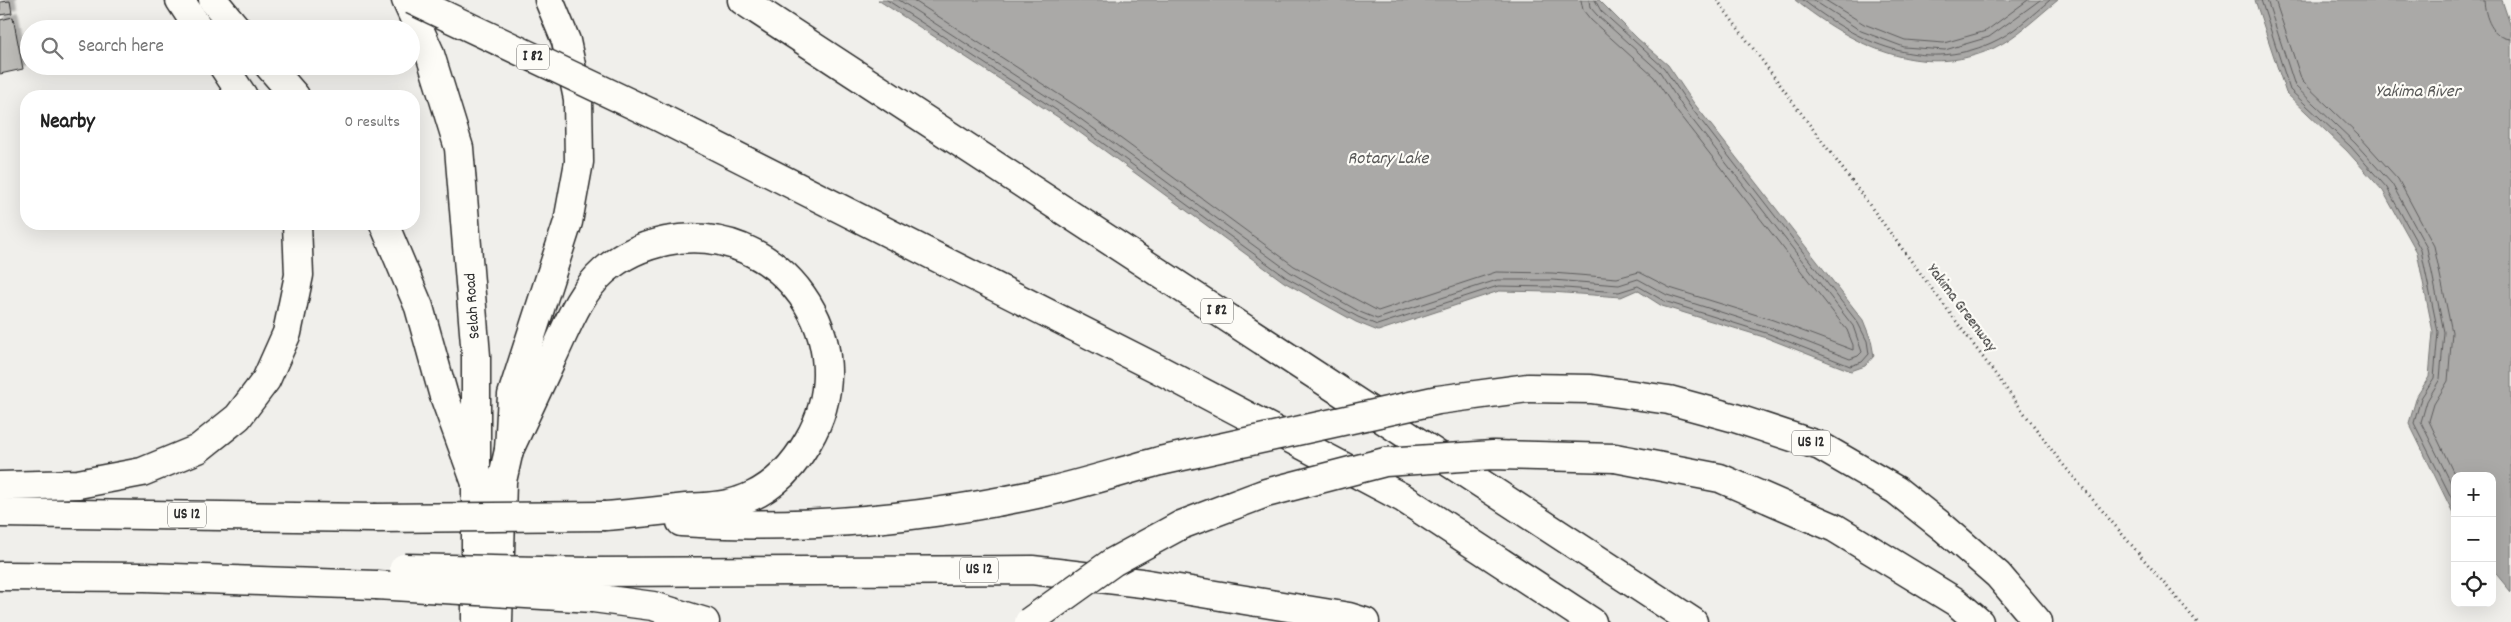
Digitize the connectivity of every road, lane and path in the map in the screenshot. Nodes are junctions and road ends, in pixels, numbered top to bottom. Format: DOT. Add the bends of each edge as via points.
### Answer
graph roads {
  1 [pos="180,0"];
  2 [pos="213,0"];
  3 [pos="406,0"];
  4 [pos="412,0"];
  5 [pos="549,0"];
  6 [pos="742,0"];
  7 [pos="1717,0"];
  8 [pos="192,20"];
  9 [pos="230,20"];
  10 [pos="415,20"];
  11 [pos="420,31"];
  12 [pos="229,75"];
  13 [pos="277,75"];
  14 [pos="239,90"];
  15 [pos="290,90"];
  16 [pos="297,230"];
  17 [pos="387,230"];
  18 [pos="509,450"];
  19 [pos="0,486"];
  20 [pos="477,486"];
  21 [pos="0,513"];
  22 [pos="605,516"];
  23 [pos="0,576"];
  24 [pos="591,585"];
  25 [pos="476,622"];
  26 [pos="498,622"];
  27 [pos="705,622"];
  28 [pos="1029,622"];
  29 [pos="1365,622"];
  30 [pos="1592,622"];
  31 [pos="1693,622"];
  32 [pos="1979,622"];
  33 [pos="2038,622"];
  34 [pos="2197,622"];
  1 -- 8 [label="main road"];
  2 -- 9 [label="main road"];
  3 -- 10 [label="main road, Selah Road"];
  4 -- 30 [label="main road, I 82, bridge" via="655,115 1158,369 1403,498"];
  5 -- 18 [label="main road" via="566,41 578,99 579,162 568,222 512,395"];
  6 -- 31 [label="main road, I 82"];
  7 -- 34 [label="path, Yakima Greenway" via="2060,461"];
  11 -- 20 [label="main road, Selah Road" via="459,148 476,356"];
  12 -- 14 [label="main road"];
  13 -- 15 [label="main road"];
  16 -- 19 [label="main road" via="299,275 287,333 266,380 238,417 198,449 142,472 78,484"];
  17 -- 20 [label="main road" via="419,307 443,393"];
  18 -- 22 [label="main road" via="581,296 603,271 624,255 681,238 710,239 752,252 773,265 789,278 806,301 818,323 825,347 828,371 826,398 817,426 801,454 787,473 739,501"];
  18 -- 26 [label="main road" via="502,481"];
  20 -- 25 [label="main road, Selah Road"];
  21 -- 22 [label="main road, US 12, bridge" via="374,518"];
  22 -- 33 [label="main road, US 12, bridge" via="736,526 850,520 957,508 1046,492 1160,461 1438,400 1528,388 1591,389 1669,400 1820,446 1896,490 1944,528 1998,575"];
  23 -- 24 [label="main road, US 12, bridge" via="377,576"];
  24 -- 27 [label="main road"];
  24 -- 29 [label="main road, US 12" via="1032,570 1142,583"];
  28 -- 32 [label="main road, bridge" via="1113,562 1181,525 1266,493 1385,462 1493,456 1615,458 1720,478 1835,528 1956,602"];
}
